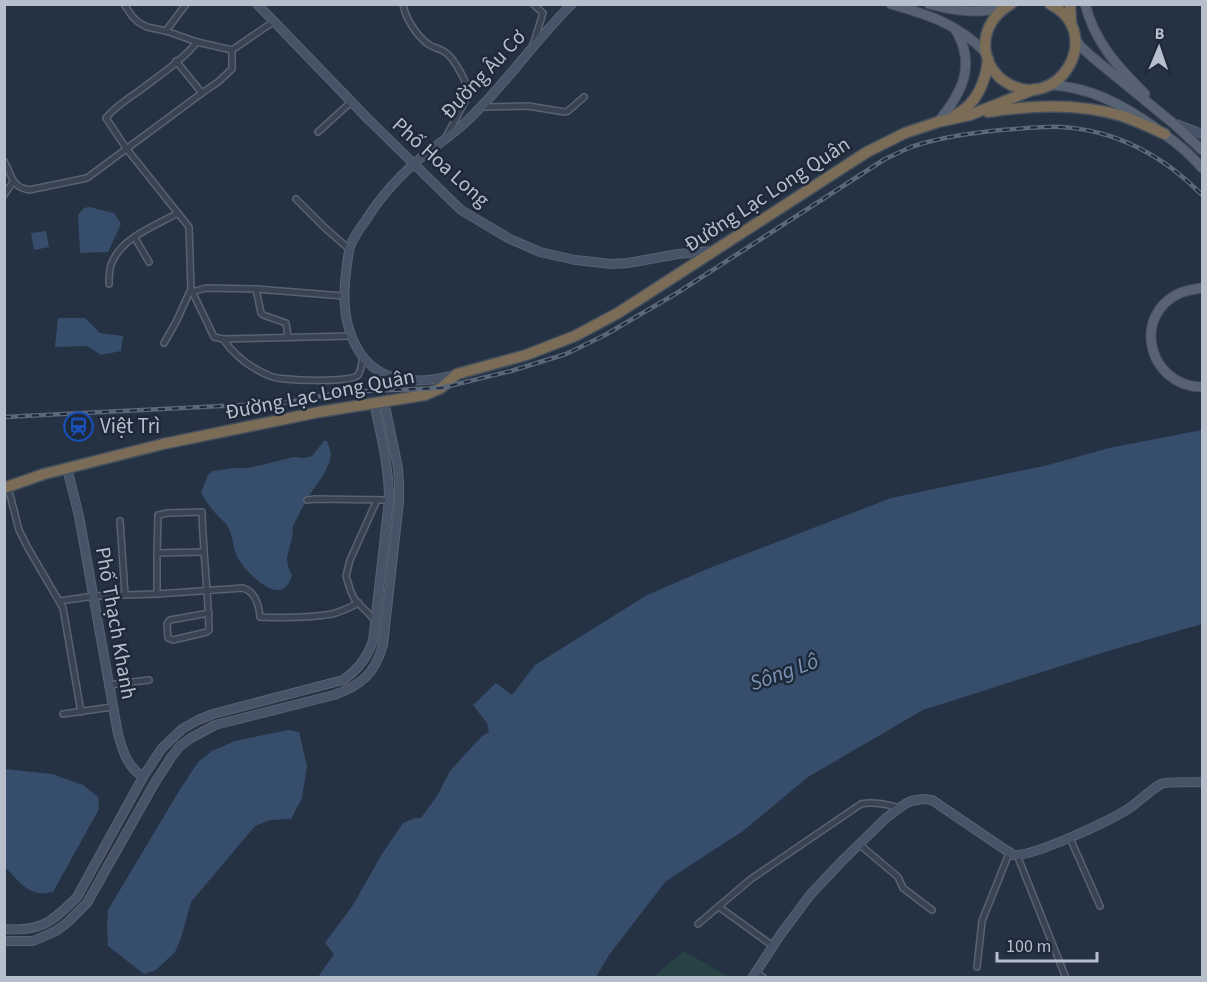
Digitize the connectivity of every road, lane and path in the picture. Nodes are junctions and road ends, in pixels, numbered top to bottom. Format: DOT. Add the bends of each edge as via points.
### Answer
graph roads {
  1 [pos="124,4"];
  2 [pos="186,4"];
  3 [pos="257,4"];
  4 [pos="403,4"];
  5 [pos="533,4"];
  6 [pos="572,4"];
  7 [pos="891,4"];
  8 [pos="929,4"];
  9 [pos="1050,4"];
  10 [pos="1070,4"];
  11 [pos="1085,4"];
  12 [pos="1008,6"];
  13 [pos="273,22"];
  14 [pos="953,27"];
  15 [pos="1071,27"];
  16 [pos="166,31"];
  17 [pos="1075,38"];
  18 [pos="197,42"];
  19 [pos="532,49"];
  20 [pos="232,50"];
  21 [pos="987,56"];
  22 [pos="177,61"];
  23 [pos="1050,85"];
  24 [pos="1035,89"];
  25 [pos="202,93"];
  26 [pos="584,98"];
  27 [pos="351,102"];
  28 [pos="481,107"];
  29 [pos="970,115"];
  30 [pos="938,122"];
  31 [pos="1174,124"];
  32 [pos="318,132"];
  33 [pos="1165,134"];
  34 [pos="1203,134"];
  35 [pos="445,138"];
  36 [pos="126,148"];
  37 [pos="1203,150"];
  38 [pos="4,161"];
  39 [pos="414,164"];
  40 [pos="1203,168"];
  41 [pos="13,182"];
  42 [pos="4,195"];
  43 [pos="296,199"];
  44 [pos="178,213"];
  45 [pos="135,238"];
  46 [pos="350,249"];
  47 [pos="716,251"];
  48 [pos="149,262"];
  49 [pos="109,284"];
  50 [pos="1203,288"];
  51 [pos="256,289"];
  52 [pos="192,291"];
  53 [pos="344,296"];
  54 [pos="352,336"];
  55 [pos="288,337"];
  56 [pos="223,339"];
  57 [pos="164,343"];
  58 [pos="363,357"];
  59 [pos="457,374"];
  60 [pos="1203,387"];
  61 [pos="379,402"];
  62 [pos="67,468"];
  63 [pos="6,487"];
  64 [pos="308,500"];
  65 [pos="377,500"];
  66 [pos="389,500"];
  67 [pos="209,510"];
  68 [pos="202,512"];
  69 [pos="120,521"];
  70 [pos="203,552"];
  71 [pos="157,553"];
  72 [pos="384,556"];
  73 [pos="394,557"];
  74 [pos="207,591"];
  75 [pos="158,594"];
  76 [pos="125,595"];
  77 [pos="94,596"];
  78 [pos="60,601"];
  79 [pos="359,603"];
  80 [pos="209,613"];
  81 [pos="375,621"];
  82 [pos="149,680"];
  83 [pos="108,685"];
  84 [pos="112,706"];
  85 [pos="81,711"];
  86 [pos="63,714"];
  87 [pos="143,777"];
  88 [pos="1203,782"];
  89 [pos="900,808"];
  90 [pos="1070,838"];
  91 [pos="859,844"];
  92 [pos="1013,853"];
  93 [pos="1100,906"];
  94 [pos="719,907"];
  95 [pos="932,910"];
  96 [pos="698,924"];
  97 [pos="4,929"];
  98 [pos="4,941"];
  99 [pos="773,946"];
  100 [pos="977,967"];
  101 [pos="754,975"];
  102 [pos="764,978"];
  103 [pos="1066,978"];
  1 -- 16 [label="street" via="138,22"];
  2 -- 16 [label="street"];
  3 -- 13 [label="street, Phố Hoa Long"];
  4 -- 35 [label="street" via="420,38 450,56 469,90"];
  5 -- 19 [label="street" via="543,13"];
  6 -- 19 [label="street, Đường Âu Cơ"];
  7 -- 14 [label="main road"];
  8 -- 12 [label="main road" via="970,12"];
  9 -- 15 [label="highway"];
  10 -- 15 [label="highway"];
  11 -- 31 [label="main road" via="1095,33 1111,58"];
  12 -- 21 [label="highway, Đường Lạc Long Quân" via="989,28"];
  13 -- 20 [label="street"];
  13 -- 27 [label="street, Phố Hoa Long"];
  14 -- 21 [label="main road"];
  14 -- 30 [label="main road" via="964,48 965,73 959,92"];
  15 -- 17 [label="highway"];
  16 -- 18 [label="street"];
  17 -- 23 [label="highway" via="1070,65"];
  17 -- 31 [label="main road" via="1091,56"];
  18 -- 20 [label="street"];
  18 -- 22 [label="street"];
  19 -- 28 [label="street, Đường Âu Cơ"];
  20 -- 25 [label="street" via="232,69"];
  21 -- 24 [label="highway" via="1006,82"];
  21 -- 30 [label="highway, Đường Lạc Long Quân" via="983,85 972,102 958,114"];
  22 -- 25 [label="street"];
  22 -- 36 [label="street" via="106,117"];
  23 -- 24 [label="highway, Đường Lạc Long Quân"];
  23 -- 33 [label="main road" via="1103,96"];
  24 -- 29 [label="highway, Đường Lạc Long Quân"];
  25 -- 36 [label="street"];
  26 -- 28 [label="street" via="565,112 528,106"];
  27 -- 32 [label="street"];
  27 -- 39 [label="street, Phố Hoa Long"];
  28 -- 35 [label="street, Đường Âu Cơ"];
  29 -- 30 [label="highway, Đường Lạc Long Quân"];
  29 -- 33 [label="highway" via="1037,107 1080,108 1120,116"];
  30 -- 47 [label="highway, Đường Lạc Long Quân" via="874,148"];
  31 -- 34 [label="street"];
  31 -- 37 [label="main road"];
  33 -- 40 [label="main road"];
  35 -- 39 [label="street, Đường Âu Cơ"];
  36 -- 41 [label="street" via="83,179 29,190"];
  36 -- 44 [label="street"];
  38 -- 41 [label="street"];
  39 -- 46 [label="street, Đường Âu Cơ" via="373,209"];
  39 -- 47 [label="street, Phố Hoa Long" via="460,210 540,252 612,264"];
  41 -- 42 [label="street"];
  43 -- 46 [label="street"];
  44 -- 45 [label="street"];
  44 -- 52 [label="street" via="190,231"];
  45 -- 48 [label="street"];
  45 -- 49 [label="street" via="114,258"];
  46 -- 53 [label="street, Đường Âu Cơ"];
  47 -- 59 [label="highway, Đường Lạc Long Quân" via="576,336"];
  50 -- 60 [label="main road" via="1191,289 1168,301 1154,321 1151,336 1156,359 1164,371 1190,387"];
  51 -- 52 [label="street"];
  51 -- 53 [label="street"];
  51 -- 55 [label="street" via="261,313 286,323"];
  52 -- 56 [label="street" via="214,337"];
  52 -- 57 [label="street"];
  53 -- 54 [label="street, Đường Âu Cơ"];
  54 -- 55 [label="street"];
  54 -- 58 [label="street, Đường Âu Cơ"];
  55 -- 56 [label="street"];
  56 -- 58 [label="street" via="248,366 275,378 353,379"];
  58 -- 59 [label="street, Đường Âu Cơ" via="392,378 426,380"];
  59 -- 61 [label="highway, Đường Lạc Long Quân" via="425,395"];
  61 -- 62 [label="highway, Đường Lạc Long Quân" via="163,444"];
  61 -- 66 [label="street"];
  61 -- 73 [label="street" via="398,468"];
  62 -- 63 [label="highway, Đường Lạc Long Quân"];
  62 -- 77 [label="street, Phố Thạch Khanh"];
  63 -- 78 [label="street" via="23,539"];
  64 -- 65 [label="street"];
  65 -- 66 [label="street"];
  65 -- 79 [label="street" via="346,576"];
  66 -- 72 [label="street"];
  67 -- 68 [label="street"];
  68 -- 70 [label="street"];
  68 -- 71 [label="street" via="159,514"];
  69 -- 76 [label="street"];
  70 -- 71 [label="street"];
  70 -- 74 [label="street"];
  71 -- 75 [label="street"];
  72 -- 73 [label="street"];
  72 -- 81 [label="street"];
  73 -- 98 [label="street" via="380,657 360,683 338,693 215,726 191,738 180,746 154,784 87,903 56,931 33,941"];
  74 -- 75 [label="street"];
  74 -- 79 [label="street" via="248,590 255,597 260,617 334,614"];
  74 -- 80 [label="street"];
  75 -- 76 [label="street"];
  76 -- 77 [label="street"];
  77 -- 78 [label="street"];
  77 -- 83 [label="street, Phố Thạch Khanh"];
  78 -- 85 [label="street"];
  79 -- 81 [label="street"];
  80 -- 80 [label="street" via="170,620 168,638 207,632"];
  81 -- 87 [label="street" via="366,658 343,680 198,720 167,743"];
  82 -- 83 [label="street"];
  83 -- 84 [label="street, Phố Thạch Khanh"];
  84 -- 85 [label="street"];
  84 -- 87 [label="street, Phố Thạch Khanh" via="124,756"];
  85 -- 86 [label="street"];
  87 -- 97 [label="street" via="77,897 61,913 36,928"];
  88 -- 90 [label="street" via="1162,784 1127,810"];
  89 -- 91 [label="street"];
  89 -- 92 [label="street" via="911,801 932,800"];
  89 -- 94 [label="street" via="861,804 751,879"];
  90 -- 92 [label="street" via="1029,853"];
  90 -- 93 [label="street"];
  91 -- 95 [label="street" via="898,877 903,888"];
  91 -- 99 [label="street" via="810,896"];
  92 -- 100 [label="street" via="982,921"];
  92 -- 103 [label="street"];
  94 -- 96 [label="street"];
  94 -- 99 [label="street"];
  99 -- 101 [label="street"];
  101 -- 102 [label="street"];
}
